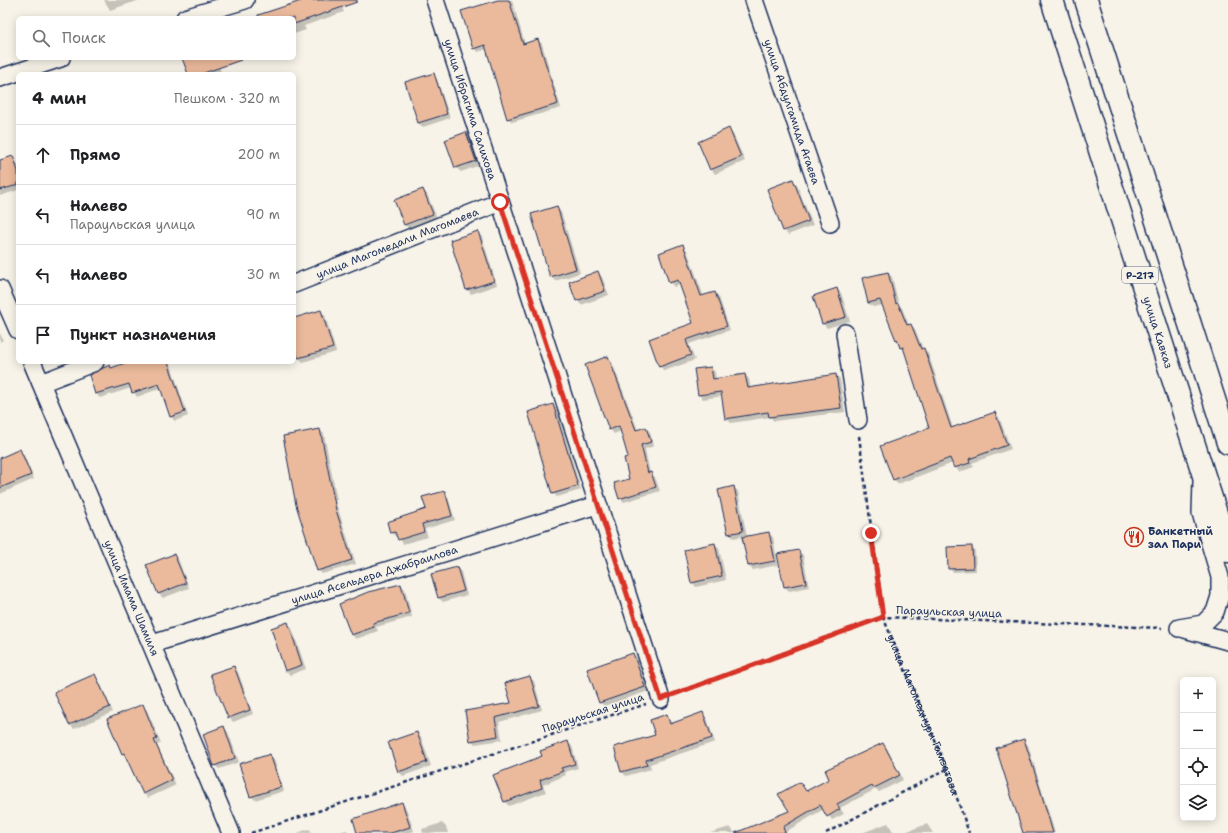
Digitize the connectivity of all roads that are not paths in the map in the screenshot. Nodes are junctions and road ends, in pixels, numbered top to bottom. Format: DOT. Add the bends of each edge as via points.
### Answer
graph roads {
  1 [pos="245,0"];
  2 [pos="435,0"];
  3 [pos="754,0"];
  4 [pos="1052,0"];
  5 [pos="1086,0"];
  6 [pos="191,16"];
  7 [pos="55,60"];
  8 [pos="18,72"];
  9 [pos="16,73"];
  10 [pos="0,78"];
  11 [pos="500,202"];
  12 [pos="830,222"];
  13 [pos="296,283"];
  14 [pos="0,289"];
  15 [pos="16,325"];
  16 [pos="845,333"];
  17 [pos="33,364"];
  18 [pos="90,364"];
  19 [pos="41,383"];
  20 [pos="858,420"];
  21 [pos="1228,443"];
  22 [pos="1203,471"];
  23 [pos="597,505"];
  24 [pos="1228,551"];
  25 [pos="1228,641"];
  26 [pos="152,644"];
  27 [pos="661,699"];
  28 [pos="231,833"];
  1 -- 6 [label="street"];
  2 -- 11 [label="street, улица Ибрагима Салихова"];
  3 -- 12 [label="street, улица Абдулгамида Агаева"];
  4 -- 22 [label="highway, улица Кавказ / Р-217"];
  5 -- 21 [label="highway, Р-217"];
  7 -- 8 [label="street"];
  9 -- 10 [label="street"];
  11 -- 13 [label="street, улица Магомедали Магомаева"];
  11 -- 23 [label="street, улица Ибрагима Салихова"];
  14 -- 15 [label="street"];
  16 -- 20 [label="street"];
  17 -- 19 [label="street, улица Имама Шамиля"];
  18 -- 19 [label="street"];
  19 -- 26 [label="street, улица Имама Шамиля"];
  22 -- 24 [label="highway, улица Кавказ / Р-217"];
  22 -- 25 [label="street" via="1201,513 1220,577 1220,596 1215,612 1203,624 1179,628"];
  23 -- 26 [label="street, улица Асельдера Джабраилова"];
  23 -- 27 [label="street, улица Ибрагима Салихова"];
  26 -- 28 [label="street, улица Имама Шамиля"];
}
